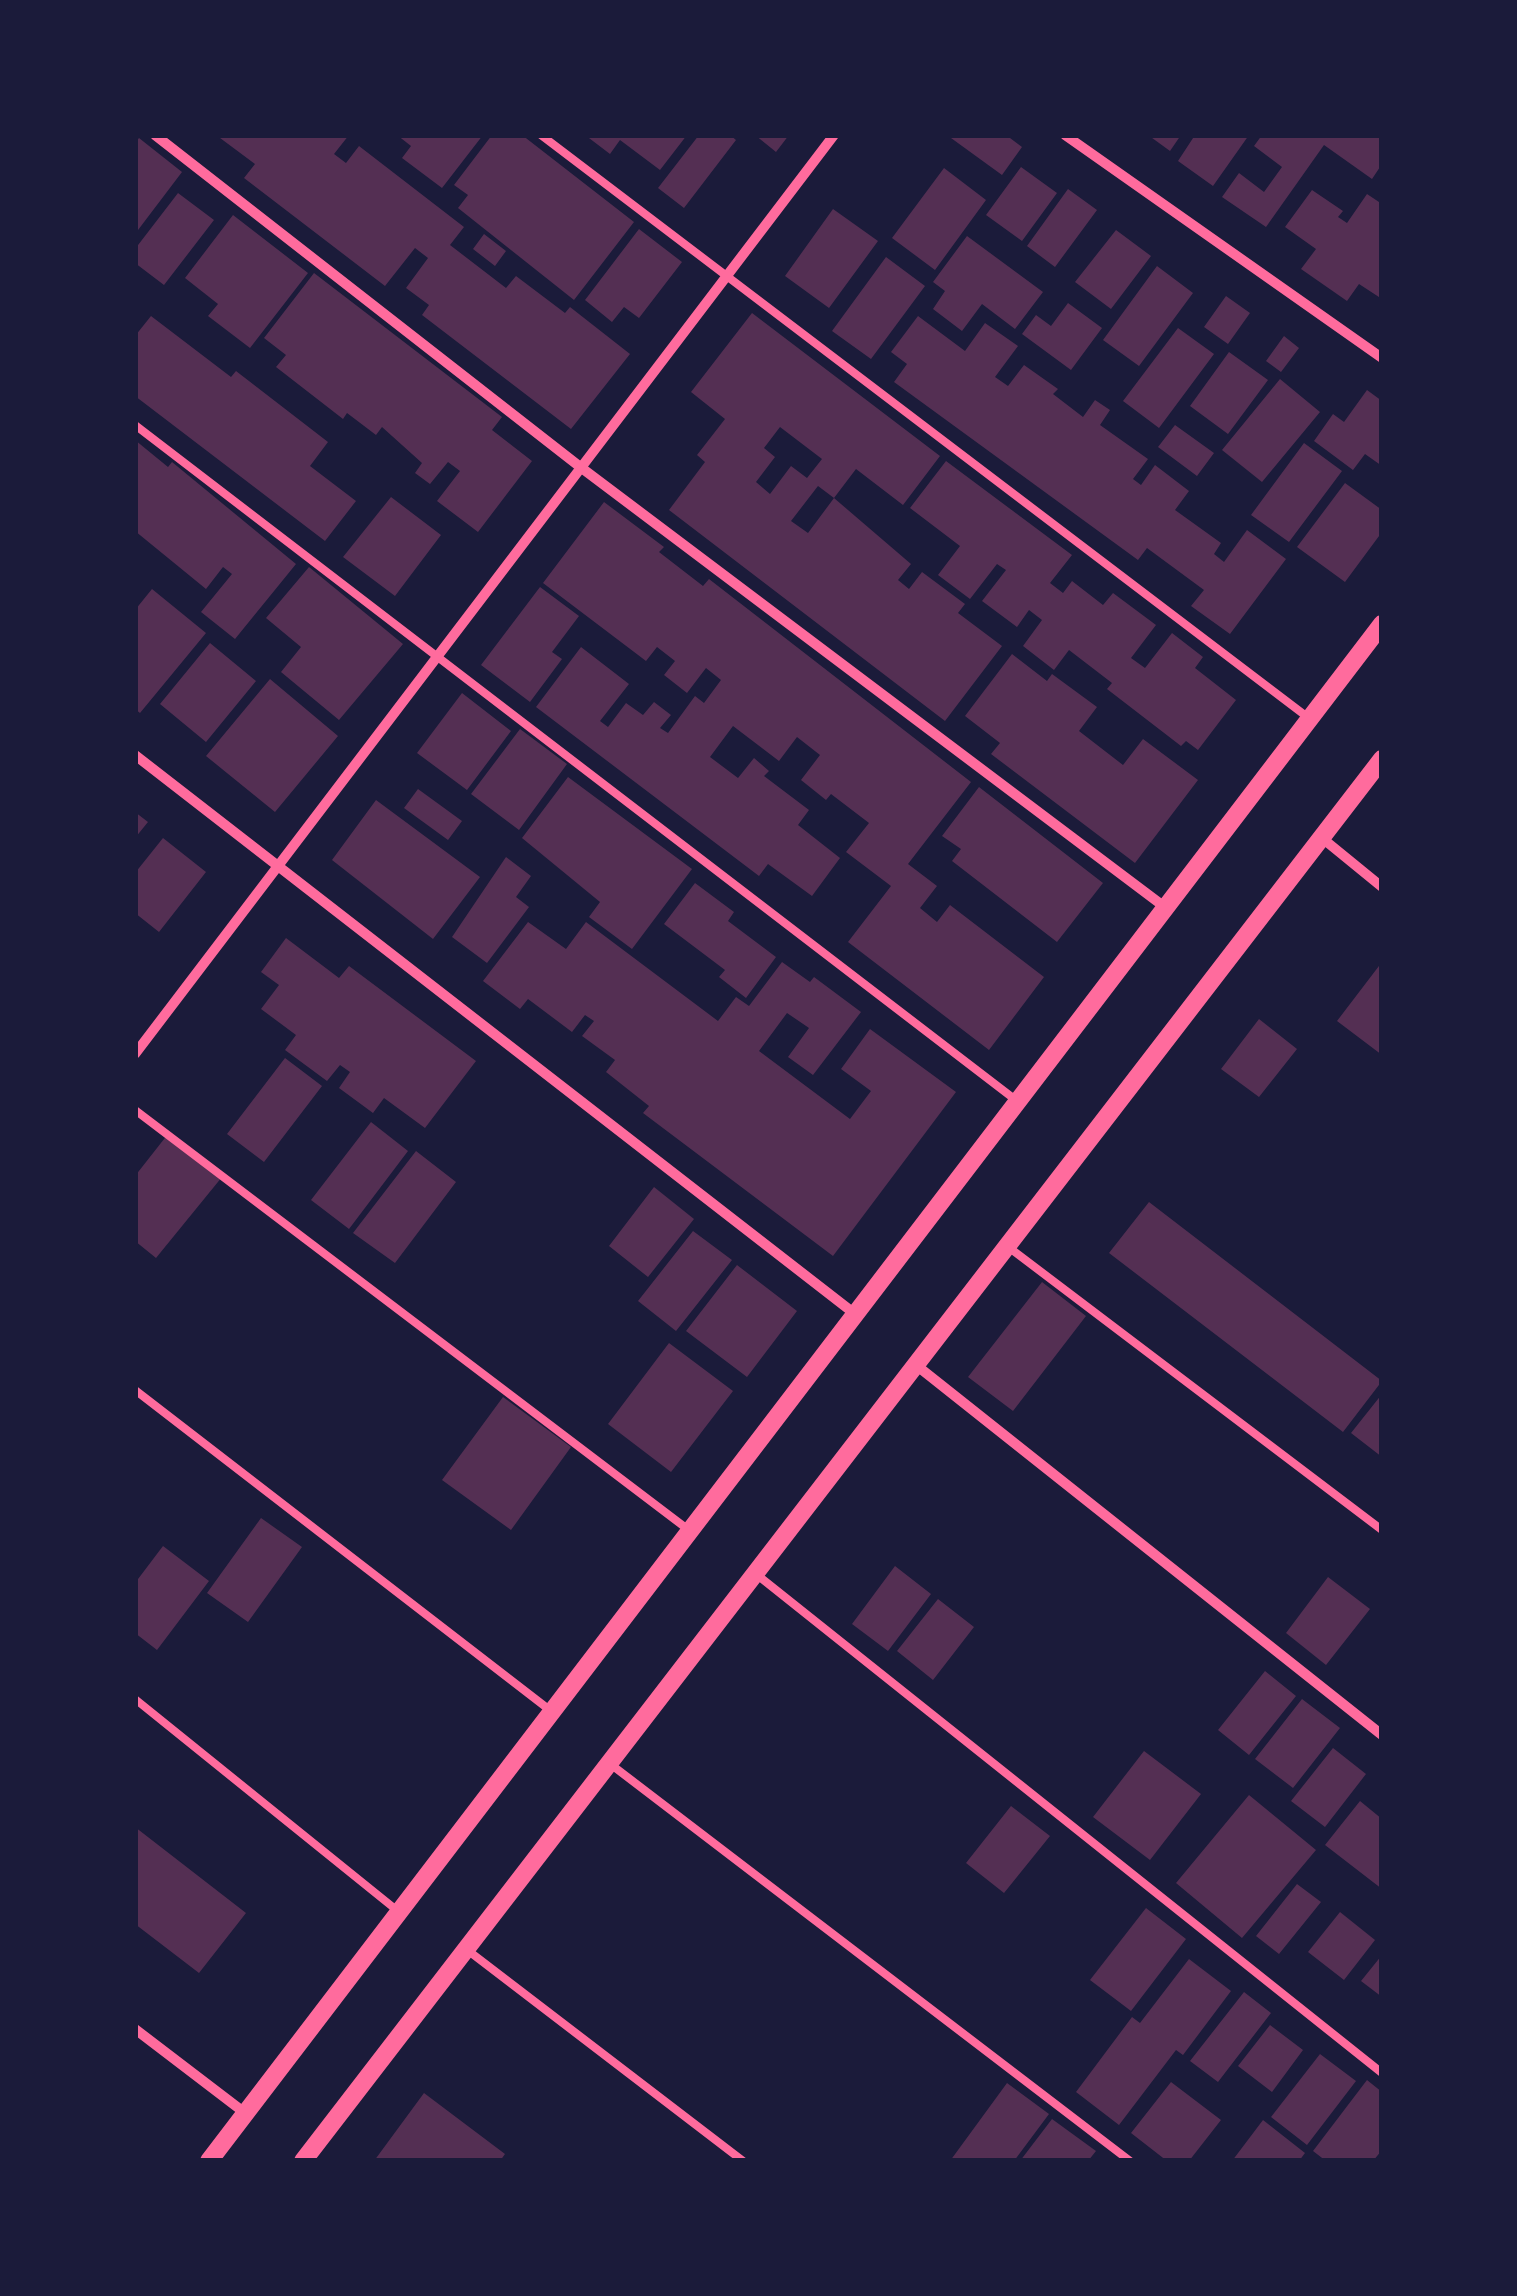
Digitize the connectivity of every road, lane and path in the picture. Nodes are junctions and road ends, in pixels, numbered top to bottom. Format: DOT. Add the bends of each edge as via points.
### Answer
graph roads {
  1 [pos="155,135"];
  2 [pos="541,135"];
  3 [pos="834,135"];
  4 [pos="1065,135"];
  5 [pos="722,276"];
  6 [pos="1382,358"];
  7 [pos="135,425"];
  8 [pos="579,466"];
  9 [pos="1382,624"];
  10 [pos="436,656"];
  11 [pos="1310,719"];
  12 [pos="135,755"];
  13 [pos="1382,759"];
  14 [pos="1322,838"];
  15 [pos="277,866"];
  16 [pos="1382,887"];
  17 [pos="1166,908"];
  18 [pos="135,1054"];
  19 [pos="1018,1102"];
  20 [pos="135,1110"];
  21 [pos="1007,1246"];
  22 [pos="855,1314"];
  23 [pos="916,1365"];
  24 [pos="135,1390"];
  25 [pos="1382,1530"];
  26 [pos="690,1531"];
  27 [pos="755,1574"];
  28 [pos="135,1699"];
  29 [pos="554,1713"];
  30 [pos="1382,1735"];
  31 [pos="609,1764"];
  32 [pos="399,1912"];
  33 [pos="466,1949"];
  34 [pos="135,2029"];
  35 [pos="1382,2073"];
  36 [pos="245,2113"];
  37 [pos="209,2161"];
  38 [pos="303,2161"];
  39 [pos="743,2161"];
  40 [pos="1130,2161"];
  1 -- 8 [label="street"];
  2 -- 5 [label="lane"];
  3 -- 5 [label="street"];
  4 -- 6 [label="street"];
  5 -- 8 [label="street"];
  5 -- 11 [label="lane"];
  7 -- 10 [label="lane"];
  8 -- 10 [label="street"];
  8 -- 17 [label="street"];
  9 -- 11 [label="street"];
  10 -- 15 [label="street"];
  10 -- 19 [label="lane"];
  11 -- 17 [label="street"];
  12 -- 15 [label="street"];
  13 -- 14 [label="street"];
  14 -- 16 [label="street"];
  14 -- 21 [label="street"];
  15 -- 18 [label="street"];
  15 -- 22 [label="street"];
  17 -- 19 [label="street"];
  19 -- 22 [label="street"];
  20 -- 26 [label="lane"];
  21 -- 23 [label="street"];
  21 -- 25 [label="lane"];
  22 -- 26 [label="street"];
  23 -- 27 [label="street"];
  23 -- 30 [label="street"];
  24 -- 29 [label="lane"];
  26 -- 29 [label="street"];
  27 -- 31 [label="street"];
  27 -- 35 [label="lane"];
  28 -- 32 [label="lane"];
  29 -- 32 [label="street"];
  31 -- 33 [label="street"];
  31 -- 40 [label="lane"];
  32 -- 36 [label="street"];
  33 -- 38 [label="street"];
  33 -- 39 [label="lane"];
  34 -- 36 [label="street"];
  36 -- 37 [label="street"];
}
